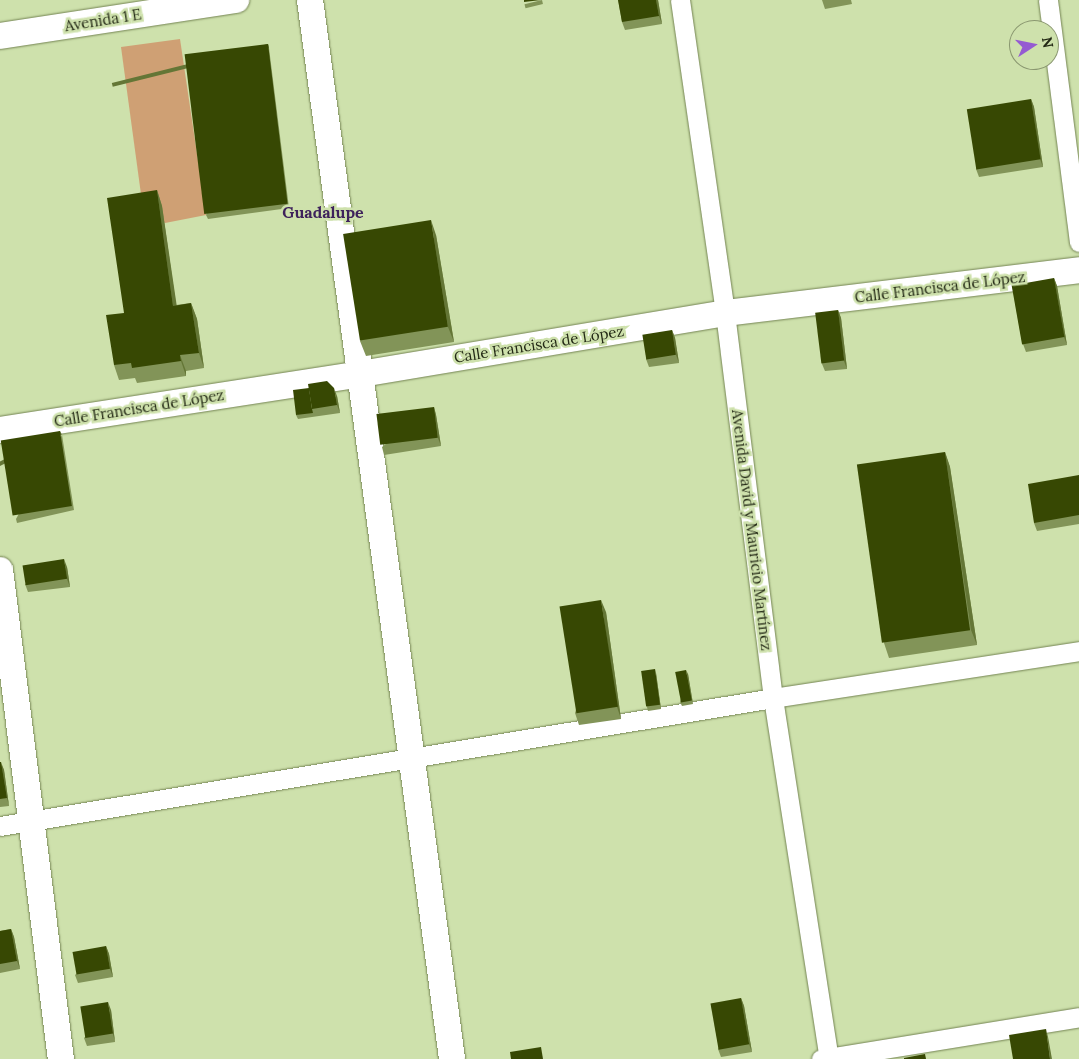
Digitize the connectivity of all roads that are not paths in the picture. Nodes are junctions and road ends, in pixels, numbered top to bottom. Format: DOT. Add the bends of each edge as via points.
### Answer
graph roads {
  1 [pos="236,0"];
  2 [pos="310,0"];
  3 [pos="680,0"];
  4 [pos="1048,0"];
  5 [pos="0,36"];
  6 [pos="1079,242"];
  7 [pos="1079,270"];
  8 [pos="725,313"];
  9 [pos="361,374"];
  10 [pos="0,430"];
  11 [pos="0,570"];
  12 [pos="1079,651"];
  13 [pos="773,698"];
  14 [pos="412,759"];
  15 [pos="31,821"];
  16 [pos="0,826"];
  17 [pos="1079,1017"];
  18 [pos="61,1059"];
  19 [pos="452,1059"];
  20 [pos="826,1059"];
  1 -- 5 [label="street, Avenida 1 E"];
  2 -- 9 [label="street"];
  3 -- 8 [label="street, Avenida David y Mauricio Martínez"];
  4 -- 6 [label="street"];
  7 -- 8 [label="street, Calle Francisca de López"];
  8 -- 9 [label="street, Calle Francisca de López"];
  8 -- 13 [label="street, Avenida David y Mauricio Martínez"];
  9 -- 10 [label="street, Calle Francisca de López"];
  9 -- 14 [label="street"];
  11 -- 15 [label="street"];
  12 -- 13 [label="street"];
  13 -- 14 [label="street"];
  13 -- 20 [label="street, Avenida David y Mauricio Martínez"];
  14 -- 15 [label="street"];
  14 -- 19 [label="street"];
  15 -- 16 [label="street"];
  15 -- 18 [label="street"];
  17 -- 20 [label="street"];
}
